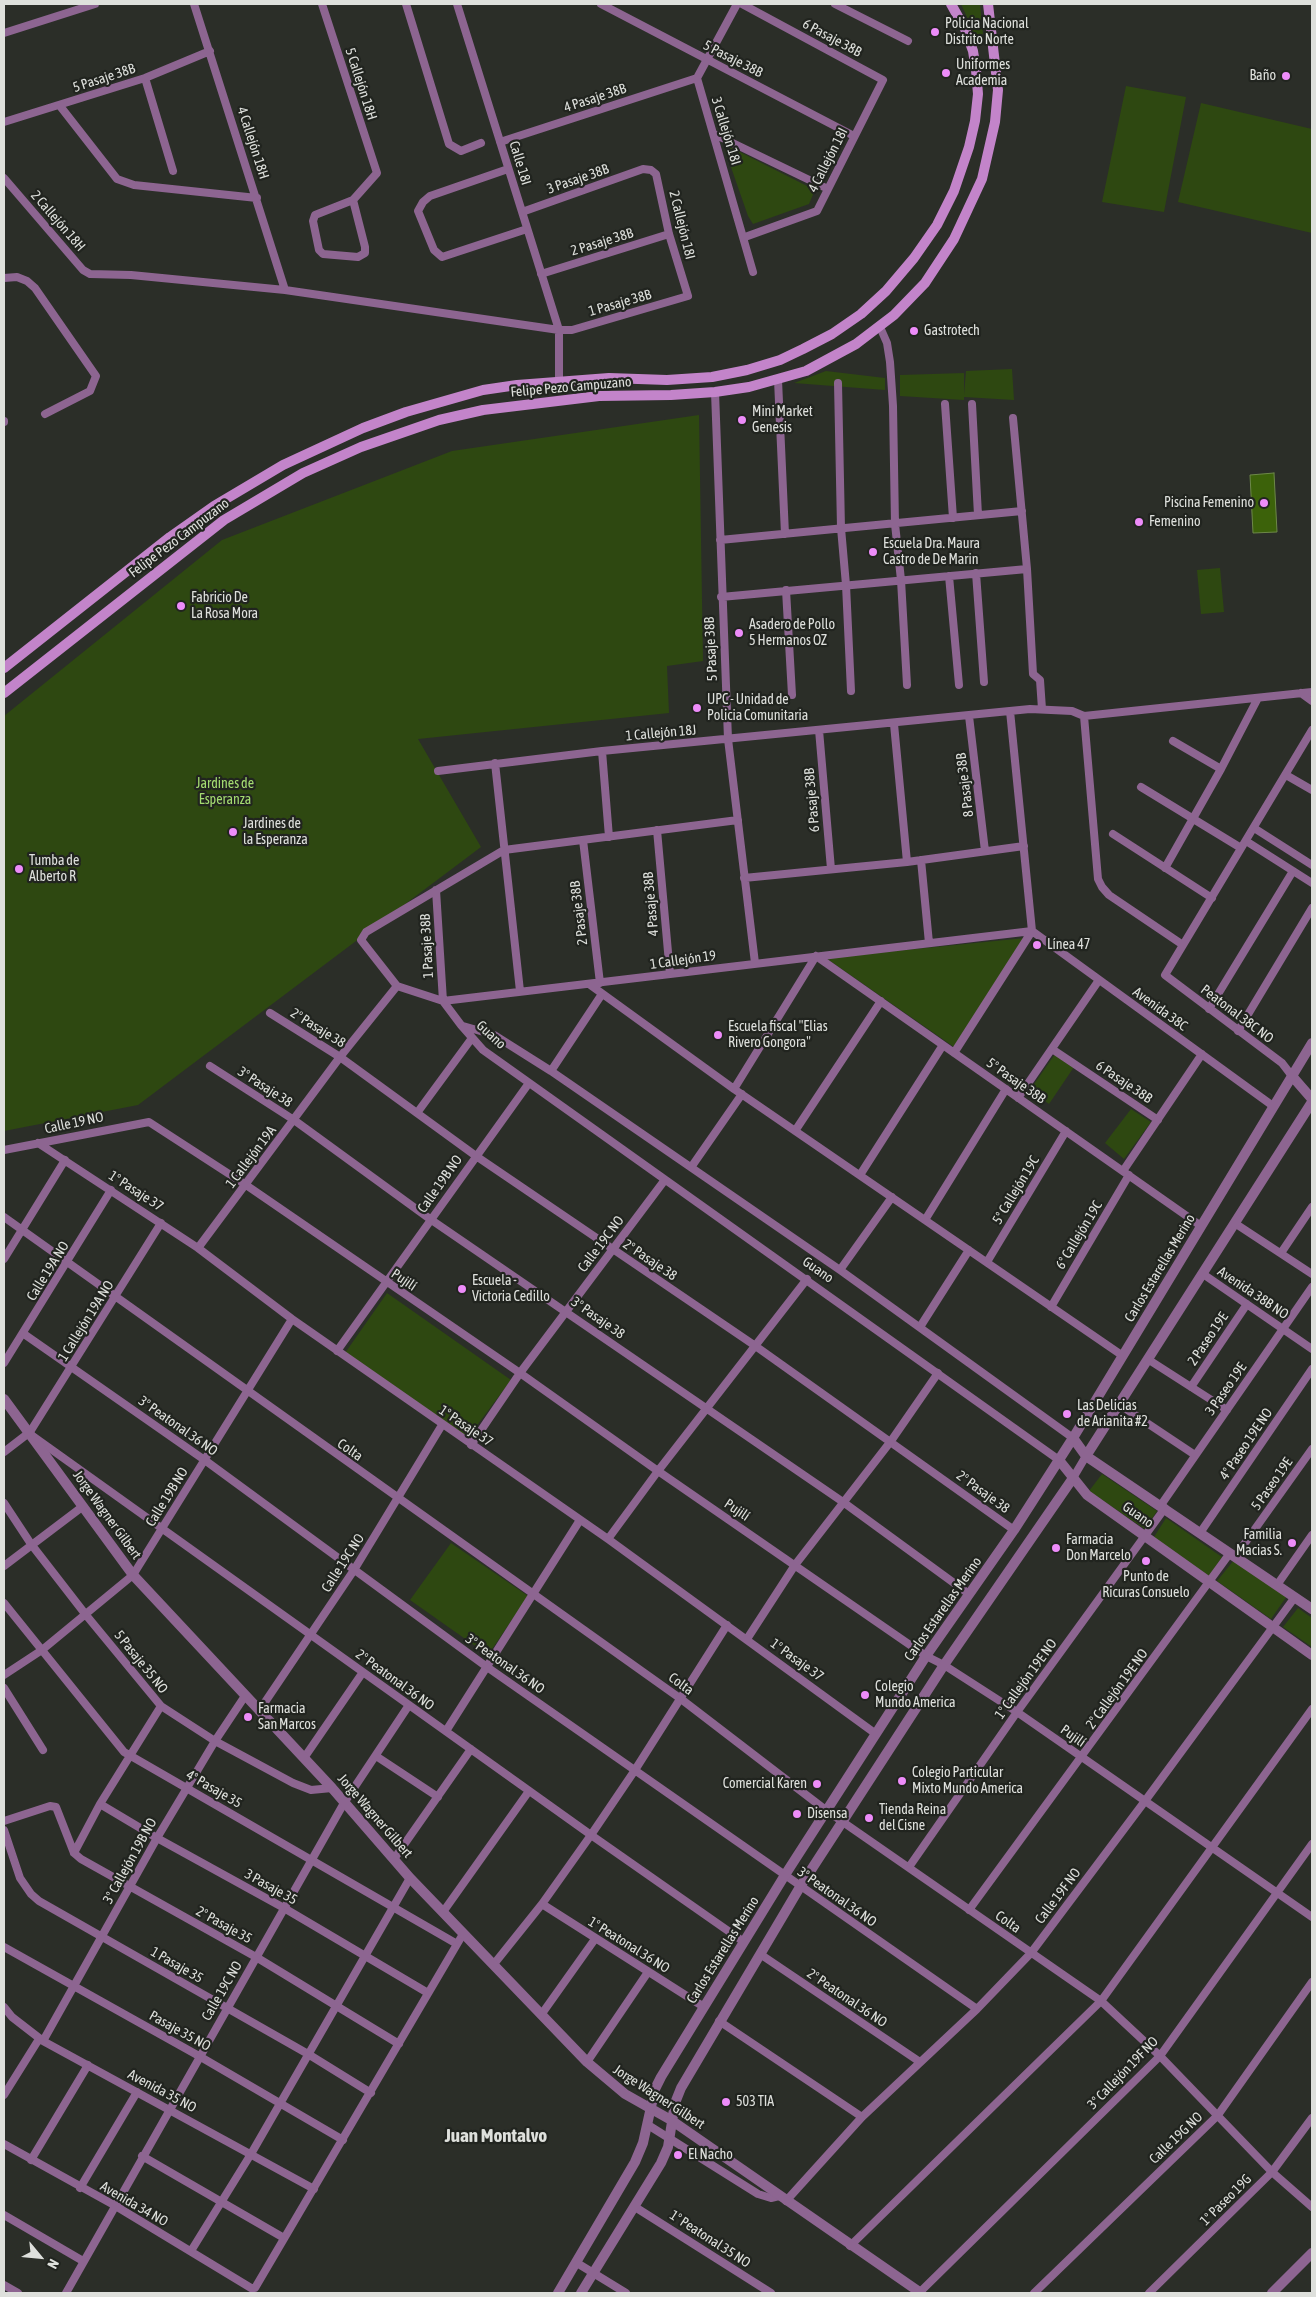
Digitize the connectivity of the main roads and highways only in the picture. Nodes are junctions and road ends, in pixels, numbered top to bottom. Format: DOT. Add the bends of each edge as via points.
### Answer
graph roads {
  1 [pos="951,4"];
  2 [pos="988,4"];
  3 [pos="4,668"];
  4 [pos="4,693"];
  1 -- 3 [label="main road, Felipe Pezo Campuzano" via="967,36 976,70 978,94 970,147 954,191 937,224 914,258 861,314 832,334 780,360 747,370 712,377 667,380 610,378 483,390 406,412 327,443 243,487 170,537"];
  2 -- 4 [label="main road, Felipe Pezo Campuzano" via="998,90 995,122 982,178 961,226 941,259 908,302 880,327 832,358 778,380 714,392 599,396 483,410 439,420 361,447 303,473 224,520"];
}
